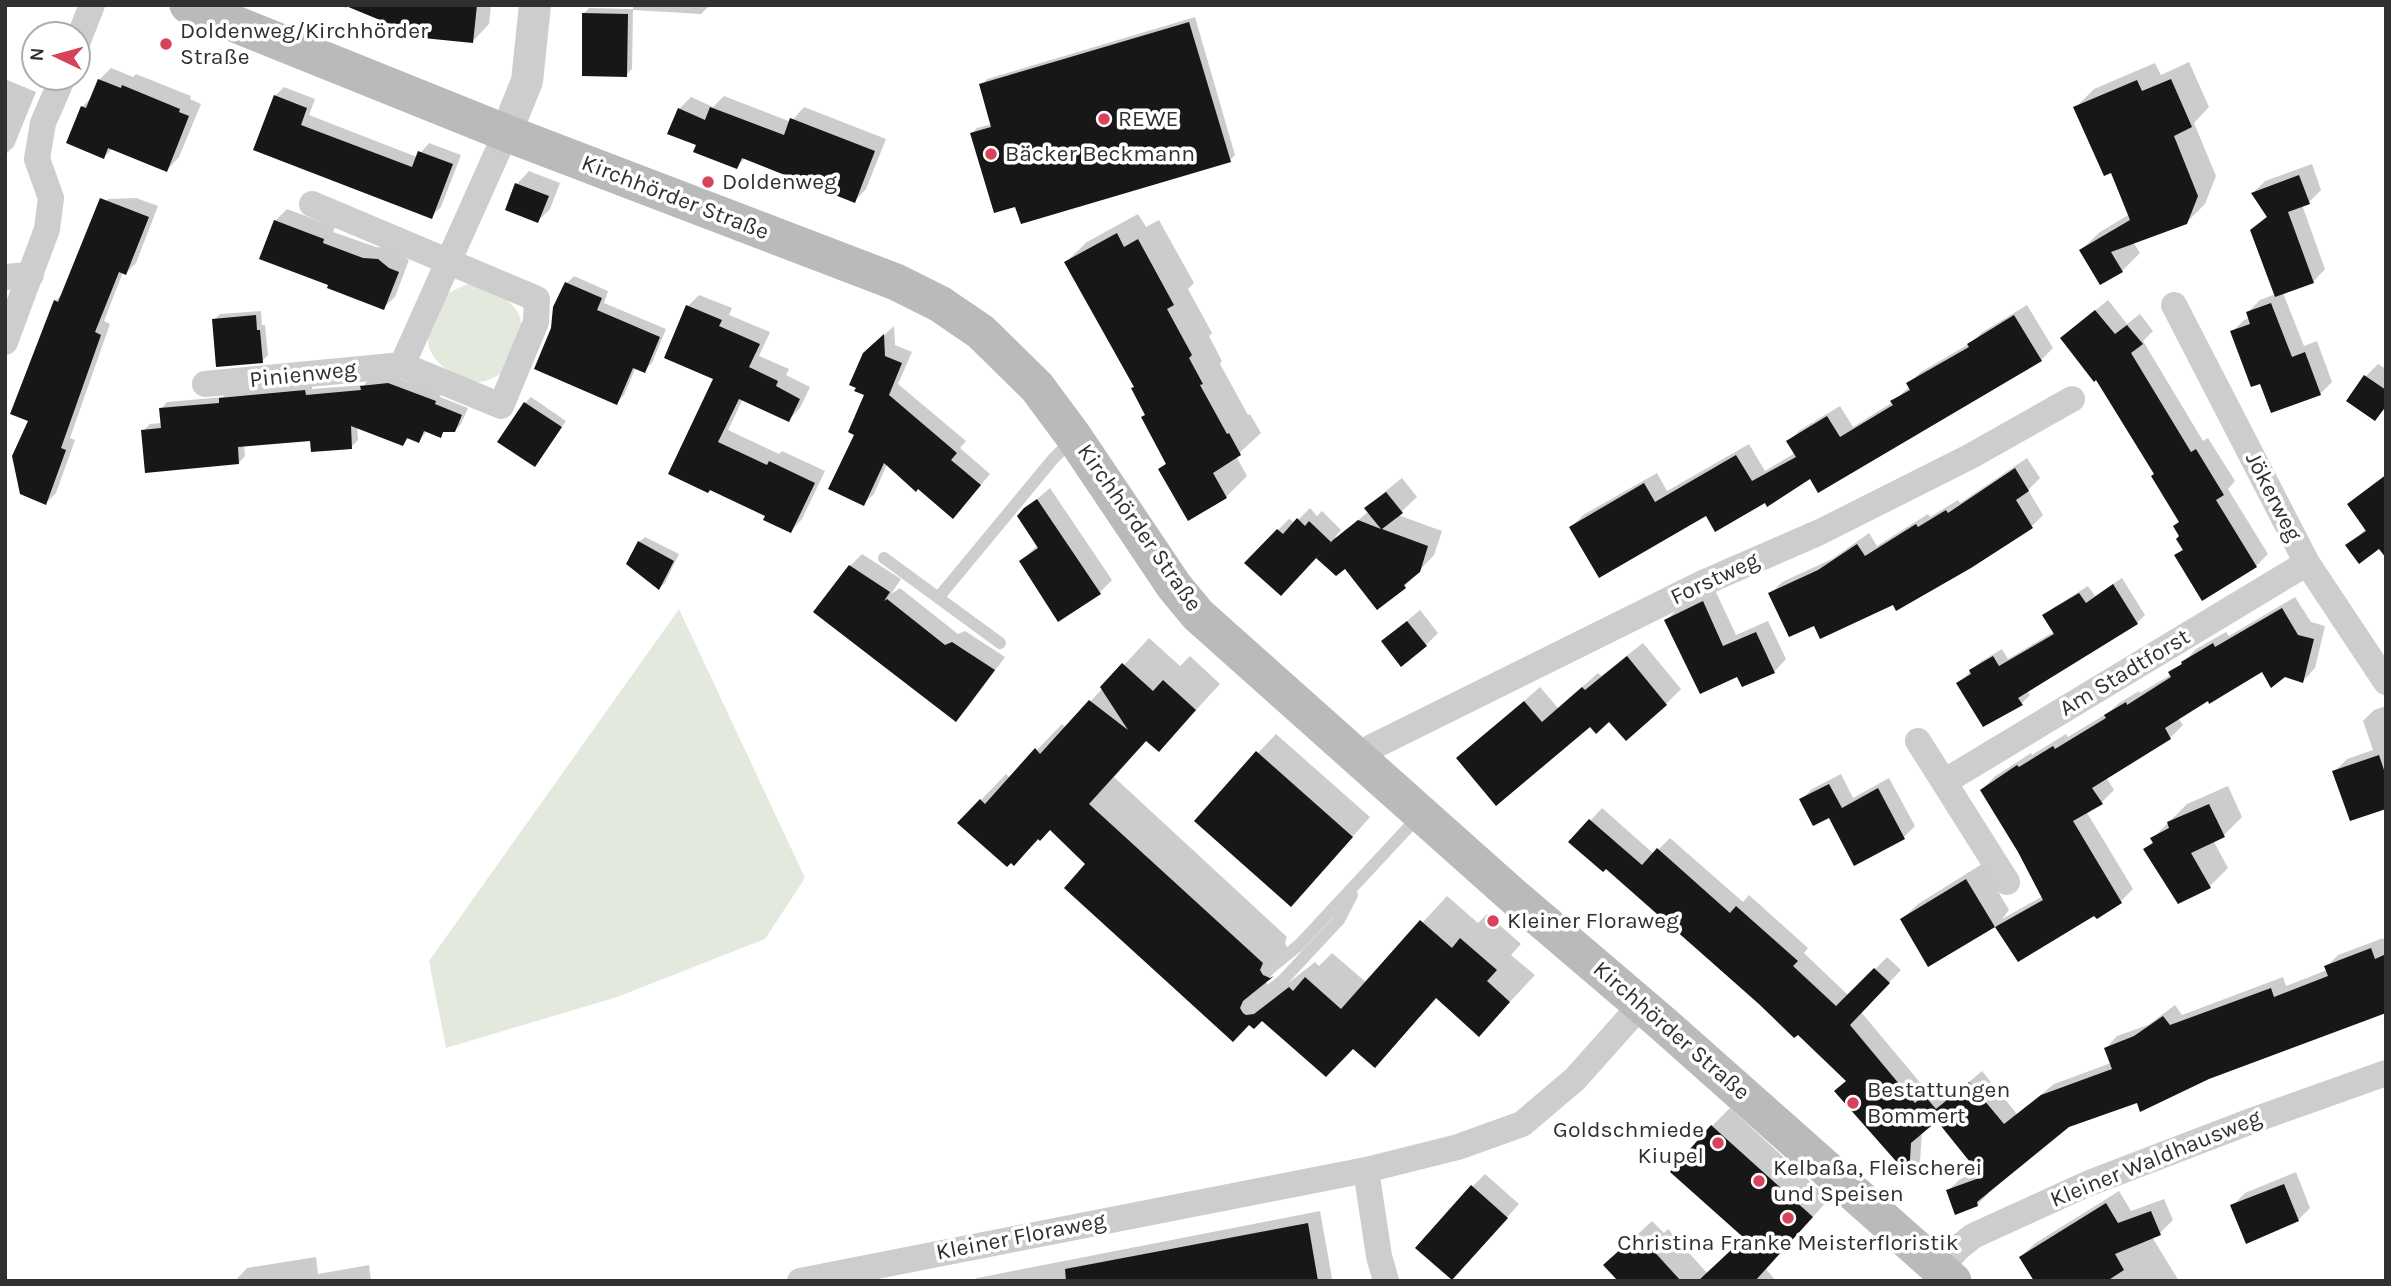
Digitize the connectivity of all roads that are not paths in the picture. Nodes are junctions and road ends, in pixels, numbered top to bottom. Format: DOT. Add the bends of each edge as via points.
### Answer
graph roads {
  1 [pos="188,5"];
  2 [pos="535,5"];
  3 [pos="57,91"];
  4 [pos="506,133"];
  5 [pos="312,204"];
  6 [pos="446,262"];
  7 [pos="18,276"];
  8 [pos="2174,305"];
  9 [pos="5,342"];
  10 [pos="402,365"];
  11 [pos="205,384"];
  12 [pos="2072,399"];
  13 [pos="1074,437"];
  14 [pos="884,558"];
  15 [pos="2307,563"];
  16 [pos="938,598"];
  17 [pos="1000,643"];
  18 [pos="2386,682"];
  19 [pos="1918,741"];
  20 [pos="1356,755"];
  21 [pos="1944,782"];
  22 [pos="1422,813"];
  23 [pos="2007,882"];
  24 [pos="1358,883"];
  25 [pos="1269,969"];
  26 [pos="1641,1005"];
  27 [pos="1249,1007"];
  28 [pos="2386,1073"];
  29 [pos="1366,1170"];
  30 [pos="1947,1275"];
  31 [pos="800,1281"];
  32 [pos="1386,1281"];
  1 -- 4 [label="main road, Kirchhörder Straße"];
  2 -- 4 [label="street" via="527,81"];
  3 -- 7 [label="street" via="43,123 37,159 51,198 47,229"];
  4 -- 6 [label="street"];
  4 -- 13 [label="main road, Kirchhörder Straße" via="896,282 940,304 981,332 1037,387"];
  5 -- 6 [label="street, Pinienweg"];
  6 -- 10 [label="street"];
  6 -- 10 [label="street, Pinienweg" via="537,299 536,322 500,405"];
  7 -- 9 [label="street"];
  8 -- 15 [label="street, Jökerweg"];
  10 -- 11 [label="street, Pinienweg"];
  12 -- 20 [label="street, Forstweg" via="1821,533 1703,583"];
  13 -- 16 [label="lane"];
  13 -- 20 [label="main road, Kirchhörder Straße" via="1198,615"];
  14 -- 16 [label="lane"];
  15 -- 18 [label="street, Jökerweg"];
  15 -- 21 [label="street, Am Stadtforst"];
  16 -- 17 [label="lane"];
  19 -- 21 [label="street"];
  20 -- 22 [label="main road, Kirchhörder Straße"];
  21 -- 23 [label="street"];
  22 -- 24 [label="lane"];
  22 -- 26 [label="main road, Kirchhörder Straße"];
  24 -- 25 [label="lane"];
  24 -- 27 [label="lane" via="1339,920 1282,981"];
  26 -- 29 [label="street, Kleiner Floraweg" via="1575,1079 1522,1124 1458,1147"];
  26 -- 30 [label="main road, Kirchhörder Straße"];
  28 -- 30 [label="street, Kleiner Waldhausweg" via="2087,1184 1973,1236 1958,1248"];
  29 -- 31 [label="street, Kleiner Floraweg"];
  29 -- 32 [label="street"];
}
